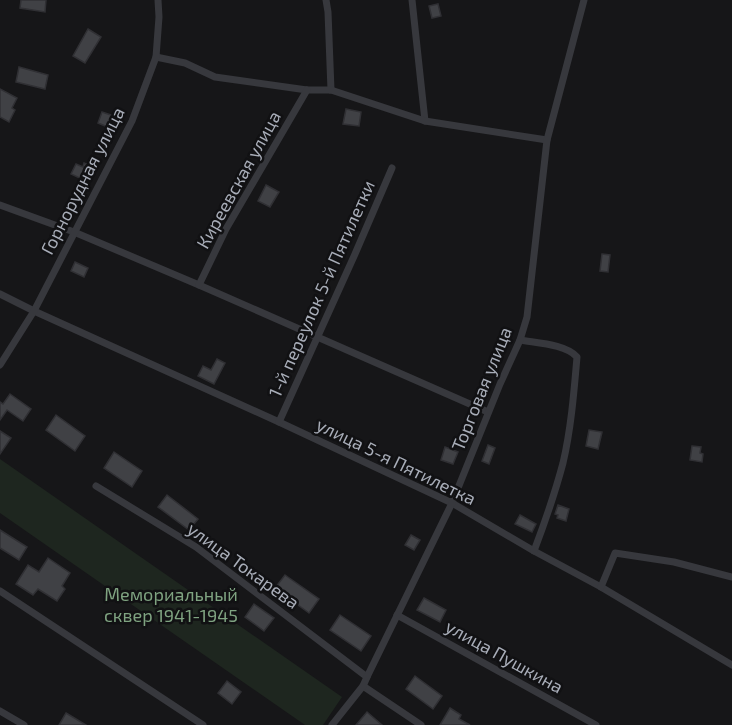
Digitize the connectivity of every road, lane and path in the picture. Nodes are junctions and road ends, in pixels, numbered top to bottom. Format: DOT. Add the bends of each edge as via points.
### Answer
graph roads {
  1 [pos="158,0"];
  2 [pos="326,0"];
  3 [pos="412,0"];
  4 [pos="584,0"];
  5 [pos="156,57"];
  6 [pos="307,90"];
  7 [pos="331,90"];
  8 [pos="425,121"];
  9 [pos="547,140"];
  10 [pos="392,168"];
  11 [pos="0,205"];
  12 [pos="74,232"];
  13 [pos="199,285"];
  14 [pos="0,294"];
  15 [pos="34,311"];
  16 [pos="316,337"];
  17 [pos="520,340"];
  18 [pos="0,365"];
  19 [pos="488,412"];
  20 [pos="279,422"];
  21 [pos="96,486"];
  22 [pos="452,503"];
  23 [pos="534,551"];
  24 [pos="732,577"];
  25 [pos="601,587"];
  26 [pos="0,591"];
  27 [pos="397,615"];
  28 [pos="732,665"];
  29 [pos="367,677"];
  30 [pos="363,686"];
  31 [pos="0,711"];
  32 [pos="24,725"];
  33 [pos="203,725"];
  34 [pos="332,725"];
  35 [pos="421,725"];
  36 [pos="596,725"];
  1 -- 5 [label="street, Горнорудная улица"];
  2 -- 7 [label="street"];
  3 -- 8 [label="street"];
  4 -- 9 [label="street, Торговая улица"];
  5 -- 6 [label="street" via="185,63 215,77"];
  5 -- 12 [label="street, Горнорудная улица" via="132,121"];
  6 -- 7 [label="street"];
  6 -- 13 [label="street, Киреевская улица" via="226,229"];
  7 -- 8 [label="street"];
  8 -- 9 [label="street"];
  9 -- 17 [label="street, Торговая улица" via="527,317"];
  10 -- 16 [label="street, 1-й переулок 5-й Пятилетки"];
  11 -- 12 [label="street"];
  12 -- 13 [label="street"];
  12 -- 15 [label="street, Горнорудная улица"];
  13 -- 16 [label="street"];
  14 -- 15 [label="street"];
  15 -- 18 [label="street, Горнорудная улица"];
  15 -- 20 [label="street, улица 5-я Пятилетка"];
  16 -- 19 [label="street"];
  16 -- 20 [label="street, 1-й переулок 5-й Пятилетки"];
  17 -- 19 [label="street, Торговая улица"];
  17 -- 23 [label="street" via="567,349 578,357 563,462"];
  19 -- 22 [label="street, Торговая улица"];
  20 -- 22 [label="street, улица 5-я Пятилетка"];
  21 -- 29 [label="street, улица Токарева" via="196,547"];
  22 -- 23 [label="street, улица 5-я Пятилетка"];
  22 -- 27 [label="street, Торговая улица"];
  23 -- 25 [label="street, улица 5-я Пятилетка"];
  24 -- 25 [label="street" via="674,562 615,553"];
  25 -- 28 [label="street, улица 5-я Пятилетка"];
  26 -- 33 [label="street"];
  27 -- 29 [label="street, Торговая улица"];
  27 -- 36 [label="street, улица Пушкина"];
  29 -- 30 [label="street, Торговая улица"];
  30 -- 34 [label="street, Торговая улица"];
  30 -- 35 [label="street"];
  31 -- 32 [label="street"];
}
